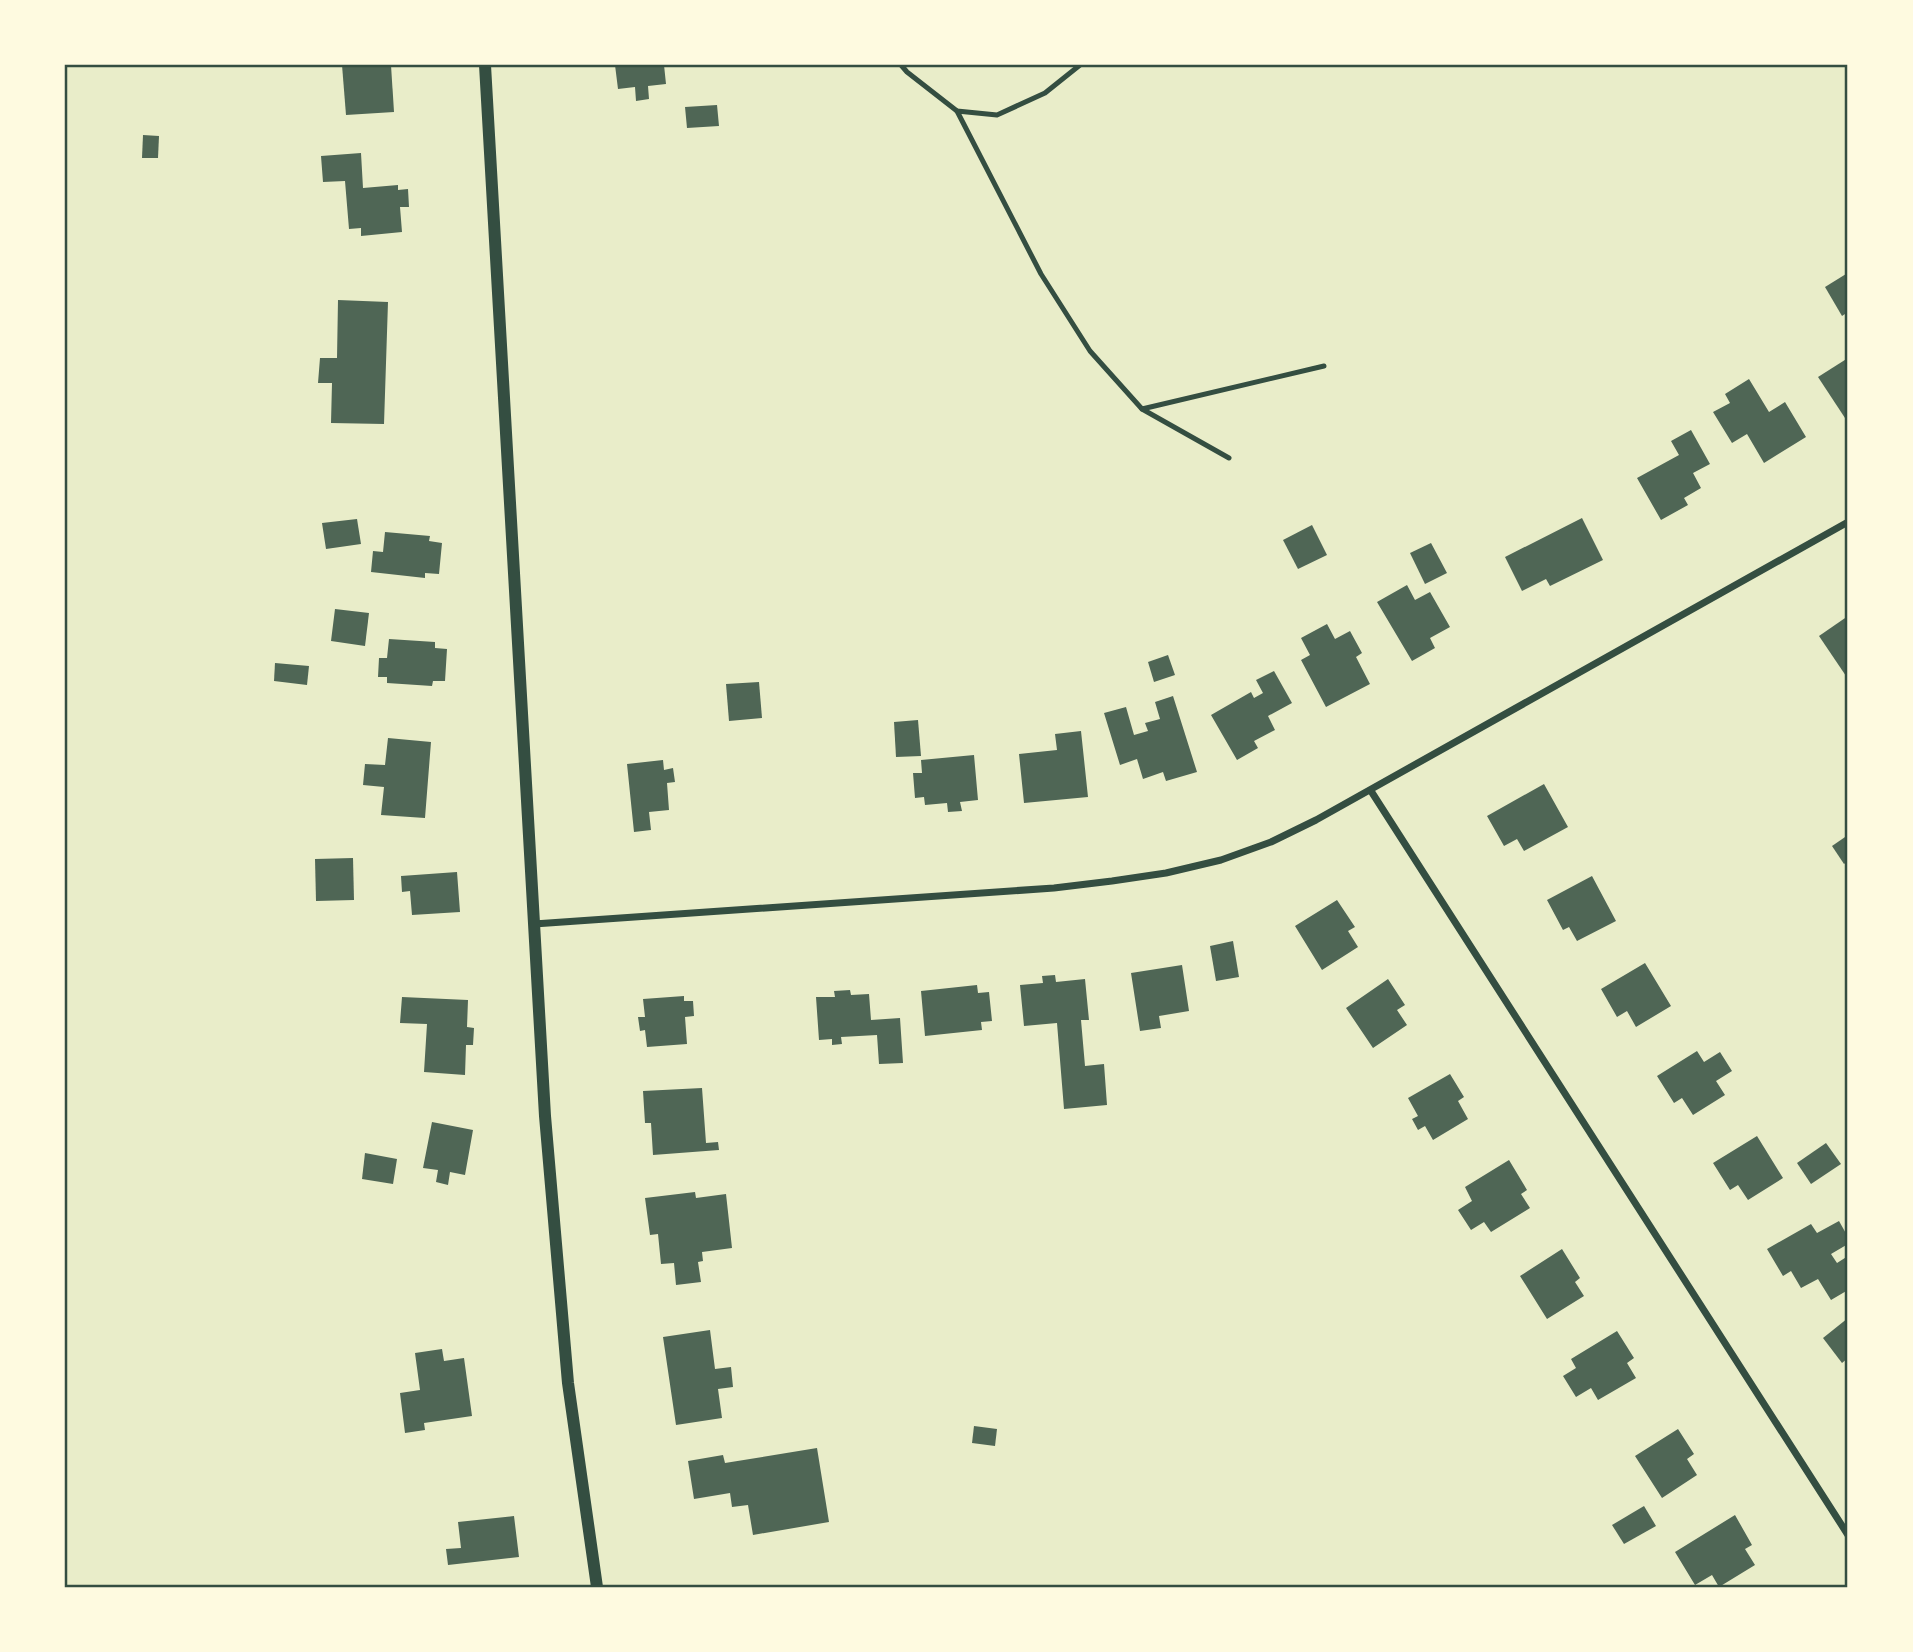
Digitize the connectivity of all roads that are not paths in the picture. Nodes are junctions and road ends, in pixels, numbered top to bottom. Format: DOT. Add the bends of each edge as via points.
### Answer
graph roads {
  1 [pos="485,65"];
  2 [pos="901,65"];
  3 [pos="1080,65"];
  4 [pos="957,111"];
  5 [pos="1324,366"];
  6 [pos="1142,409"];
  7 [pos="1229,458"];
  8 [pos="1848,522"];
  9 [pos="1371,791"];
  10 [pos="534,925"];
  11 [pos="1848,1535"];
  12 [pos="597,1587"];
  1 -- 10 [label="street"];
  2 -- 4 [label="lane"];
  3 -- 4 [label="lane" via="1045,93 997,115"];
  4 -- 6 [label="lane" via="1048,285 1090,351"];
  5 -- 6 [label="lane"];
  6 -- 7 [label="lane"];
  8 -- 9 [label="street"];
  9 -- 10 [label="street" via="1271,842 1166,873 1055,888"];
  9 -- 11 [label="street"];
  10 -- 12 [label="street" via="568,1383"];
}
